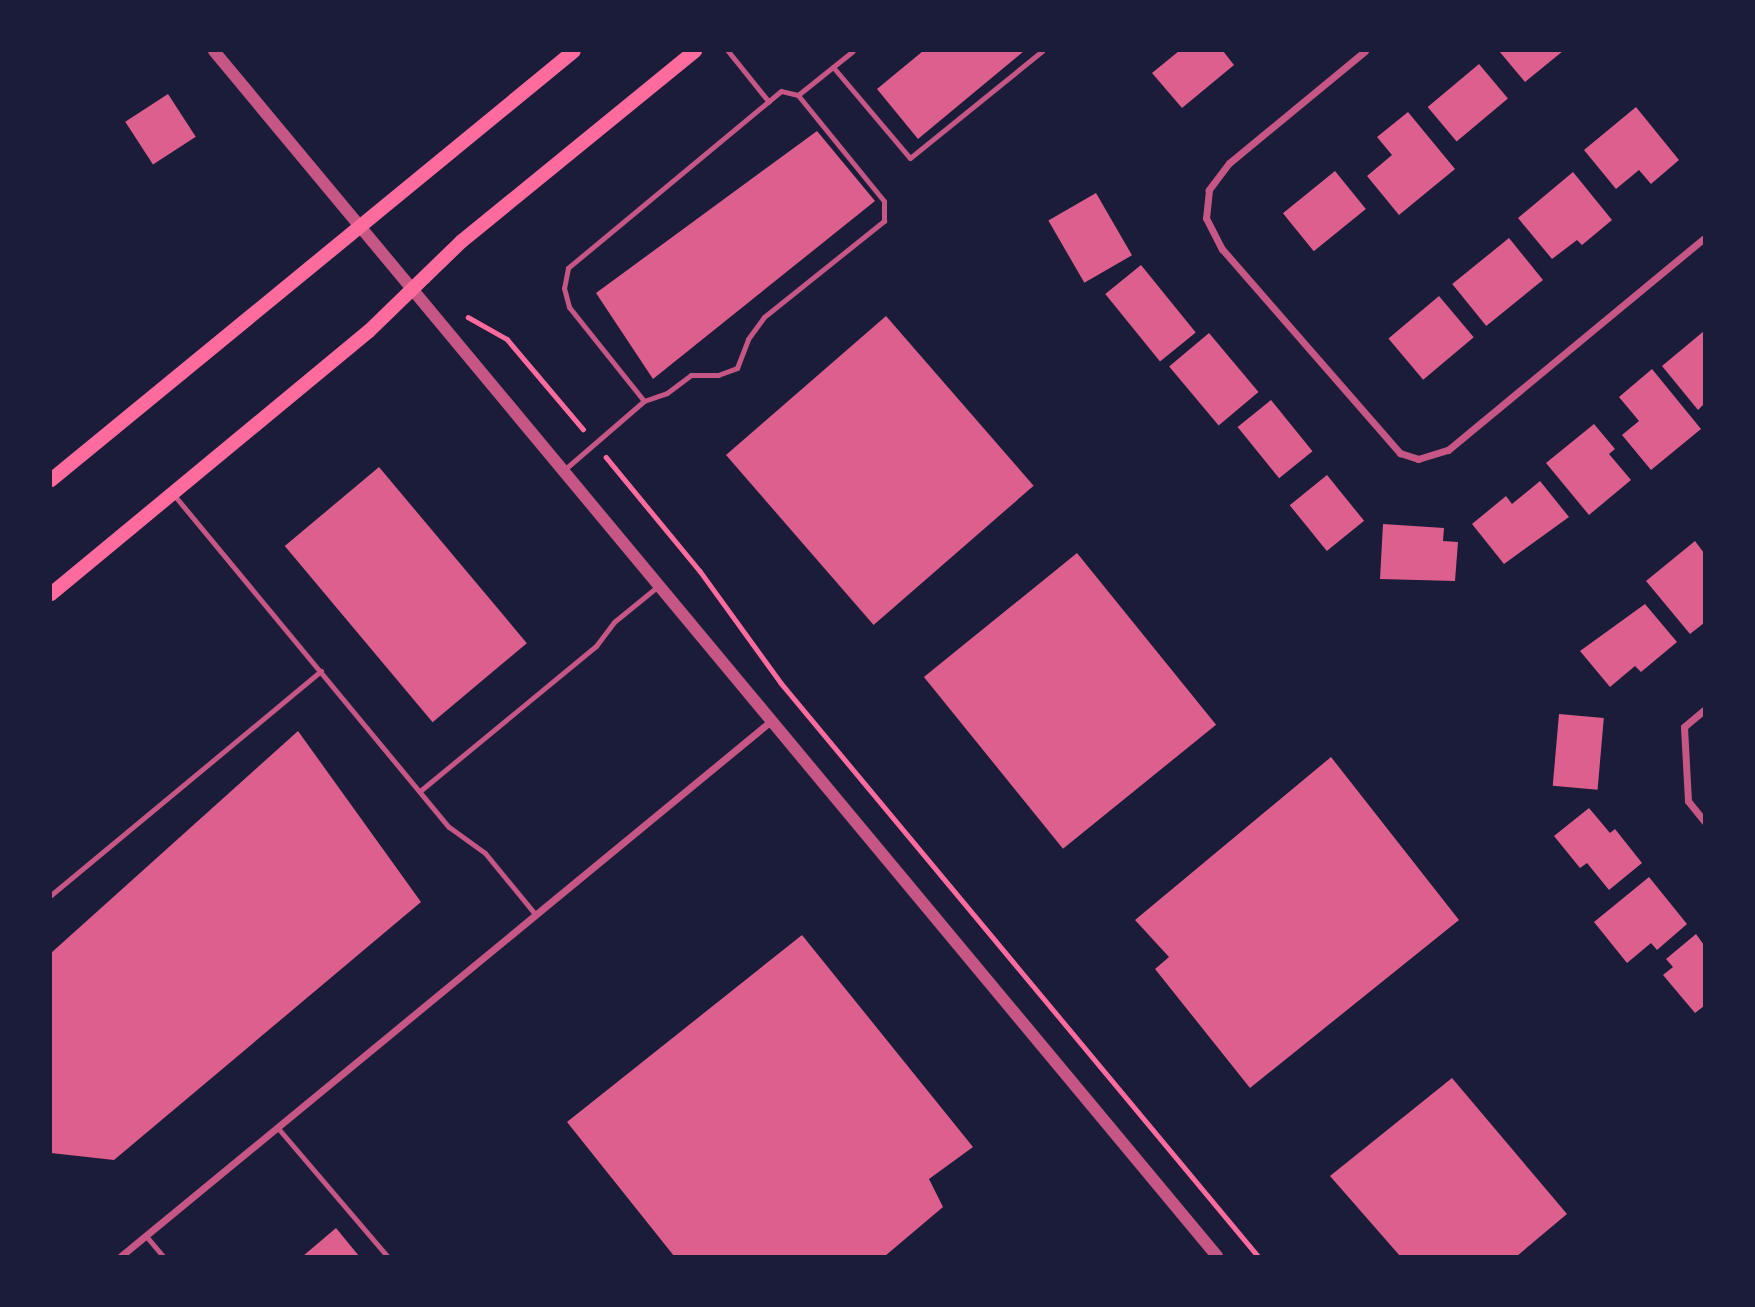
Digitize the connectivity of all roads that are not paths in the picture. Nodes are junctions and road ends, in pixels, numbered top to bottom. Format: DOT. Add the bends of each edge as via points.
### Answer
graph roads {
  1 [pos="214,51"];
  2 [pos="574,51"];
  3 [pos="695,51"];
  4 [pos="728,51"];
  5 [pos="853,51"];
  6 [pos="1042,51"];
  7 [pos="1365,51"];
  8 [pos="833,67"];
  9 [pos="798,95"];
  10 [pos="769,102"];
  11 [pos="363,225"];
  12 [pos="1704,238"];
  13 [pos="414,287"];
  14 [pos="644,401"];
  15 [pos="561,472"];
  16 [pos="51,480"];
  17 [pos="172,493"];
  18 [pos="657,587"];
  19 [pos="51,594"];
  20 [pos="321,671"];
  21 [pos="1704,710"];
  22 [pos="771,721"];
  23 [pos="420,791"];
  24 [pos="1704,821"];
  25 [pos="51,895"];
  26 [pos="536,915"];
  27 [pos="277,1127"];
  28 [pos="146,1236"];
  29 [pos="121,1256"];
  30 [pos="163,1256"];
  31 [pos="387,1256"];
  32 [pos="1217,1256"];
  1 -- 11 [label="street"];
  2 -- 11 [label="main road"];
  3 -- 13 [label="main road" via="462,241"];
  4 -- 10 [label="lane"];
  5 -- 8 [label="lane"];
  6 -- 8 [label="lane" via="910,158"];
  7 -- 12 [label="street" via="1229,163 1209,190 1206,218 1222,249 1400,453 1418,459 1448,450"];
  8 -- 9 [label="lane"];
  9 -- 10 [label="lane" via="781,91"];
  9 -- 14 [label="lane" via="884,201 884,221 764,317 748,339 737,368 718,375 691,375 667,393"];
  10 -- 14 [label="lane" via="568,268 564,288 569,307"];
  11 -- 13 [label="street"];
  11 -- 16 [label="main road"];
  13 -- 15 [label="street"];
  13 -- 17 [label="main road" via="369,331"];
  14 -- 15 [label="lane"];
  15 -- 18 [label="street"];
  17 -- 19 [label="main road"];
  17 -- 20 [label="lane"];
  18 -- 22 [label="street"];
  18 -- 23 [label="lane" via="614,622 596,646"];
  20 -- 23 [label="lane"];
  20 -- 25 [label="lane"];
  21 -- 24 [label="street" via="1684,727 1688,801"];
  22 -- 26 [label="street"];
  22 -- 32 [label="street"];
  23 -- 26 [label="lane" via="449,827 485,853"];
  26 -- 27 [label="street"];
  27 -- 28 [label="street"];
  27 -- 31 [label="lane"];
  28 -- 29 [label="street"];
  28 -- 30 [label="lane"];
}
